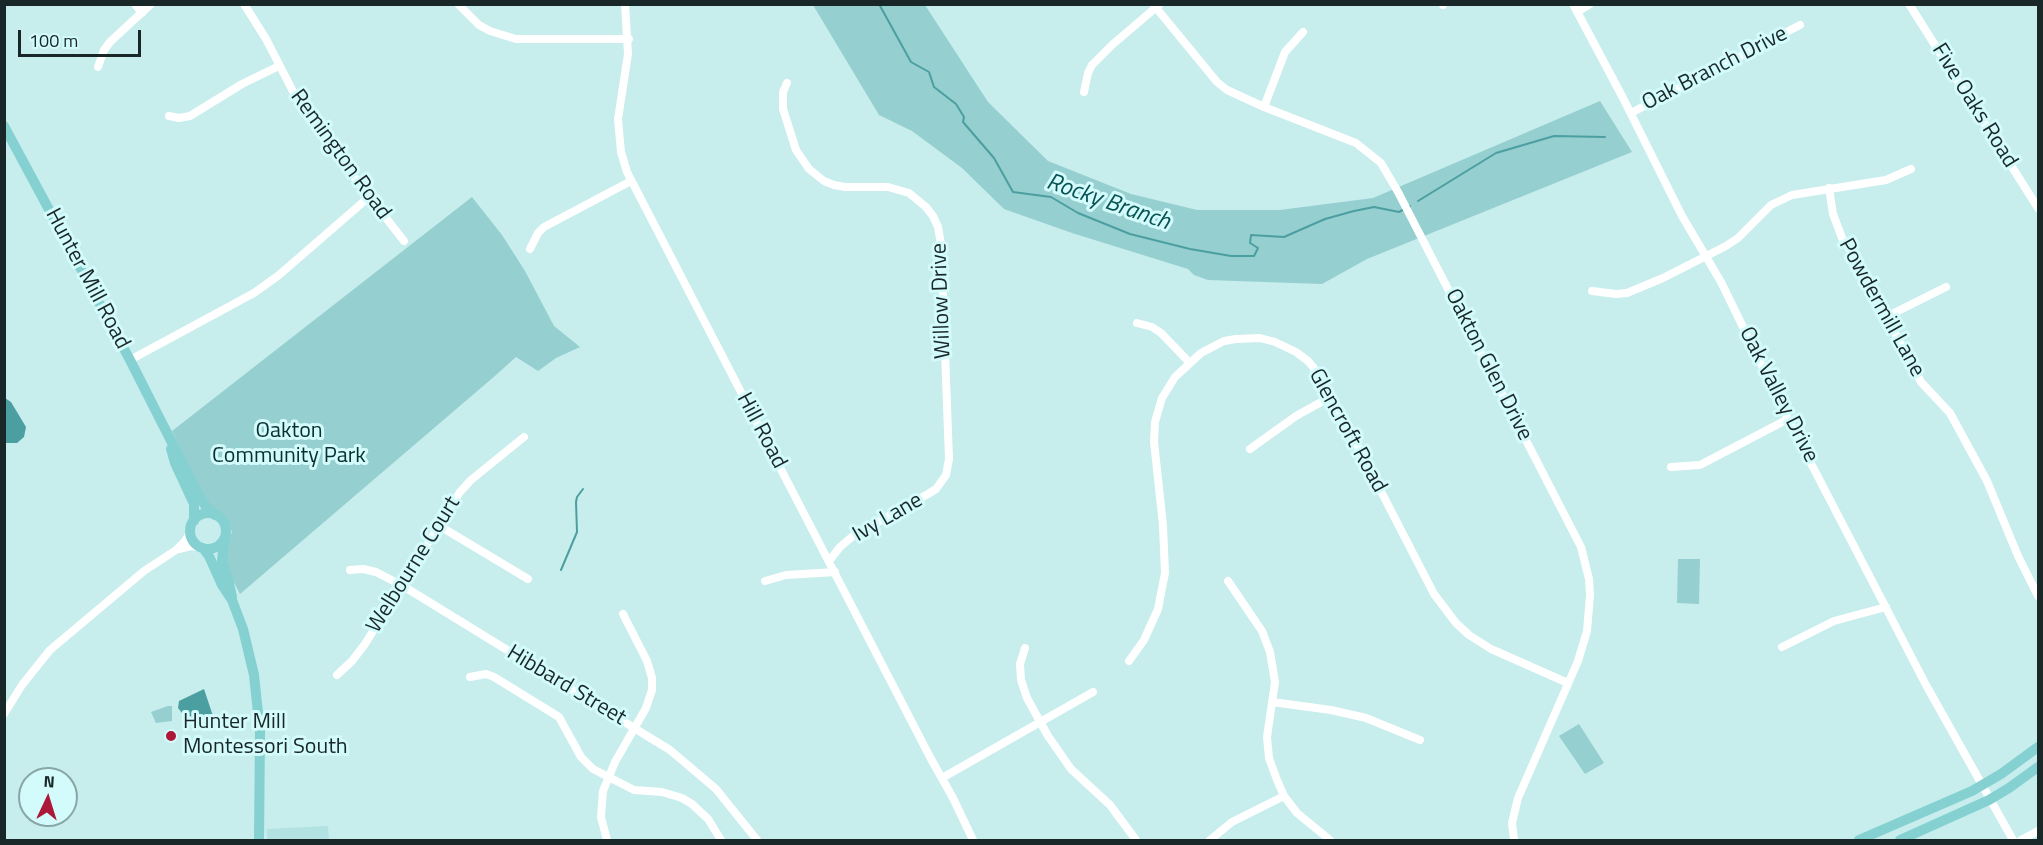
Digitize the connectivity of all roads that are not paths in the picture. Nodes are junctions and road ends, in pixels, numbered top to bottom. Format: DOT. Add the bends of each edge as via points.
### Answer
graph roads {
  1 [pos="135,4"];
  2 [pos="151,4"];
  3 [pos="243,4"];
  4 [pos="458,4"];
  5 [pos="625,4"];
  6 [pos="1590,4"];
  7 [pos="1909,4"];
  8 [pos="1156,6"];
  9 [pos="1575,8"];
  10 [pos="142,13"];
  11 [pos="1800,25"];
  12 [pos="1303,32"];
  13 [pos="628,39"];
  14 [pos="279,66"];
  15 [pos="99,68"];
  16 [pos="787,83"];
  17 [pos="1084,92"];
  18 [pos="1264,107"];
  19 [pos="1631,113"];
  20 [pos="169,116"];
  21 [pos="4,126"];
  22 [pos="1911,170"];
  23 [pos="631,182"];
  24 [pos="1829,188"];
  25 [pos="369,197"];
  26 [pos="2038,207"];
  27 [pos="404,241"];
  28 [pos="530,249"];
  29 [pos="1707,256"];
  30 [pos="1946,287"];
  31 [pos="1592,291"];
  32 [pos="1886,317"];
  33 [pos="1137,323"];
  34 [pos="130,360"];
  35 [pos="1189,362"];
  36 [pos="1332,396"];
  37 [pos="1788,419"];
  38 [pos="167,434"];
  39 [pos="524,438"];
  40 [pos="1250,449"];
  41 [pos="1671,467"];
  42 [pos="946,475"];
  43 [pos="215,515"];
  44 [pos="438,525"];
  45 [pos="192,526"];
  46 [pos="224,540"];
  47 [pos="201,548"];
  48 [pos="176,550"];
  49 [pos="829,561"];
  50 [pos="350,570"];
  51 [pos="835,572"];
  52 [pos="528,579"];
  53 [pos="1228,580"];
  54 [pos="765,581"];
  55 [pos="403,586"];
  56 [pos="2038,596"];
  57 [pos="232,600"];
  58 [pos="1886,607"];
  59 [pos="623,614"];
  60 [pos="1782,647"];
  61 [pos="1025,648"];
  62 [pos="1128,661"];
  63 [pos="337,675"];
  64 [pos="470,677"];
  65 [pos="1568,683"];
  66 [pos="1093,692"];
  67 [pos="1272,702"];
  68 [pos="4,714"];
  69 [pos="1041,723"];
  70 [pos="635,728"];
  71 [pos="1420,740"];
  72 [pos="2038,747"];
  73 [pos="2038,767"];
  74 [pos="608,778"];
  75 [pos="942,778"];
  76 [pos="1982,786"];
  77 [pos="1284,796"];
  78 [pos="1989,800"];
  79 [pos="2038,831"];
  80 [pos="259,840"];
  81 [pos="607,840"];
  82 [pos="721,840"];
  83 [pos="757,840"];
  84 [pos="973,840"];
  85 [pos="1136,840"];
  86 [pos="1210,840"];
  87 [pos="1330,840"];
  88 [pos="1514,840"];
  89 [pos="1859,840"];
  90 [pos="1900,840"];
  91 [pos="2013,840"];
  92 [pos="2021,840"];
  1 -- 10 [label="street"];
  2 -- 10 [label="street"];
  3 -- 14 [label="street, Remington Road"];
  4 -- 13 [label="street" via="484,28 516,39"];
  5 -- 13 [label="street, Hill Road"];
  6 -- 9 [label="street"];
  7 -- 26 [label="street, Five Oaks Road"];
  8 -- 17 [label="street" via="1092,65"];
  8 -- 18 [label="street, Oakton Glen Drive" via="1218,82"];
  9 -- 19 [label="street, Oak Valley Drive"];
  10 -- 15 [label="street" via="110,42"];
  11 -- 19 [label="street, Oak Branch Drive"];
  12 -- 18 [label="street" via="1285,52"];
  13 -- 23 [label="street, Hill Road" via="618,119 621,152"];
  14 -- 20 [label="street" via="190,116"];
  14 -- 25 [label="street, Remington Road" via="318,131"];
  16 -- 42 [label="street, Willow Drive" via="783,109 796,150 809,169 834,185 909,193 926,207 938,227 949,459"];
  18 -- 65 [label="street, Oakton Glen Drive" via="1364,148 1394,182 1581,547 1589,579 1590,611 1583,649"];
  19 -- 29 [label="street, Oak Valley Drive" via="1682,216"];
  21 -- 34 [label="main road, Hunter Mill Road"];
  22 -- 24 [label="street" via="1886,180"];
  23 -- 28 [label="street" via="544,227"];
  23 -- 49 [label="street, Hill Road"];
  24 -- 29 [label="street" via="1780,200 1763,211 1738,238"];
  24 -- 32 [label="street, Powdermill Lane" via="1837,226"];
  25 -- 27 [label="street, Remington Road"];
  25 -- 34 [label="street" via="254,293"];
  29 -- 31 [label="street" via="1635,290 1616,294"];
  29 -- 37 [label="street, Oak Valley Drive"];
  30 -- 32 [label="street"];
  32 -- 56 [label="street, Powdermill Lane" via="1921,382 1950,413"];
  33 -- 35 [label="street" via="1161,333"];
  34 -- 38 [label="main road, Hunter Mill Road"];
  35 -- 36 [label="street, Glencroft Road" via="1224,341 1248,338 1274,342 1308,361"];
  35 -- 62 [label="street, Glencroft Road" via="1166,390 1155,422 1165,573 1158,609 1144,640"];
  36 -- 40 [label="street"];
  36 -- 65 [label="street, Glencroft Road" via="1434,594 1455,623 1479,642"];
  37 -- 41 [label="street" via="1700,465"];
  37 -- 58 [label="street, Oak Valley Drive"];
  38 -- 43 [label="main road, Hunter Mill Road" via="201,499"];
  38 -- 45 [label="main road, Hunter Mill Road" via="175,464 194,504"];
  39 -- 44 [label="street, Welbourne Court" via="471,480"];
  42 -- 49 [label="street, Ivy Lane" via="936,489 853,536"];
  43 -- 45 [label="main road" via="204,514"];
  43 -- 46 [label="main road, Hunter Mill Road" via="225,524"];
  44 -- 52 [label="street"];
  44 -- 55 [label="street, Welbourne Court"];
  45 -- 47 [label="main road, Hunter Mill Road" via="193,540"];
  45 -- 48 [label="street"];
  46 -- 47 [label="main road" via="215,548"];
  46 -- 57 [label="main road, Hunter Mill Road" via="222,561"];
  47 -- 48 [label="street" via="188,546"];
  47 -- 57 [label="main road, Hunter Mill Road"];
  48 -- 68 [label="street" via="56,644 38,663"];
  49 -- 51 [label="street, Hill Road"];
  50 -- 55 [label="street, Hibbard Street" via="376,572"];
  51 -- 54 [label="street" via="786,575"];
  51 -- 75 [label="street, Hill Road"];
  53 -- 67 [label="street" via="1262,631 1270,652 1275,682"];
  55 -- 63 [label="street, Welbourne Court" via="358,654"];
  55 -- 70 [label="street, Hibbard Street"];
  57 -- 80 [label="main road, Hunter Mill Road" via="249,651 257,698"];
  58 -- 60 [label="street" via="1834,621"];
  58 -- 76 [label="street, Oak Valley Drive"];
  59 -- 70 [label="street" via="652,678 650,700"];
  61 -- 69 [label="street" via="1021,680"];
  64 -- 74 [label="street" via="494,677 559,717 585,762"];
  65 -- 88 [label="street, Oakton Glen Drive" via="1518,798 1512,823"];
  66 -- 69 [label="street"];
  67 -- 71 [label="street" via="1366,718"];
  67 -- 77 [label="street" via="1269,758"];
  69 -- 75 [label="street"];
  69 -- 85 [label="street" via="1071,769 1110,805"];
  70 -- 74 [label="street"];
  70 -- 83 [label="street, Hibbard Street" via="701,775"];
  72 -- 76 [label="main road"];
  73 -- 78 [label="main road"];
  74 -- 81 [label="street" via="601,817"];
  74 -- 82 [label="street" via="634,790 682,798 700,810"];
  75 -- 84 [label="street, Hill Road"];
  76 -- 78 [label="street, Oak Valley Drive"];
  76 -- 89 [label="main road"];
  77 -- 86 [label="street" via="1232,822"];
  77 -- 87 [label="street" via="1297,813"];
  78 -- 90 [label="main road"];
  78 -- 91 [label="street, Oak Valley Drive"];
  79 -- 92 [label="street"];
}
